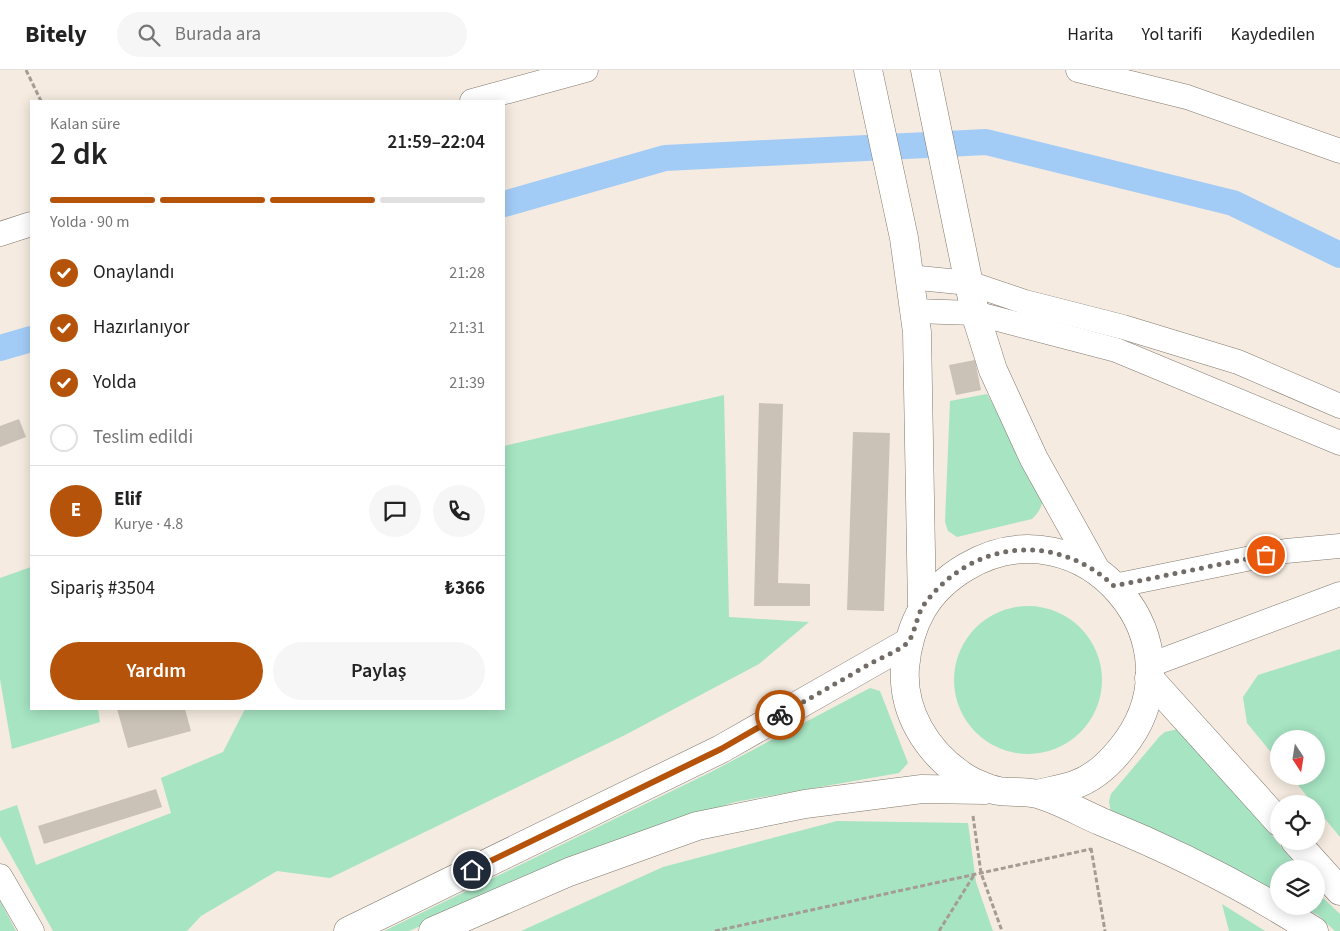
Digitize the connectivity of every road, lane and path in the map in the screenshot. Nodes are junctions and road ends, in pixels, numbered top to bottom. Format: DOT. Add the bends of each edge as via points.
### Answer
graph roads {
  1 [pos="26,70"];
  2 [pos="586,70"];
  3 [pos="868,70"];
  4 [pos="925,70"];
  5 [pos="1078,70"];
  6 [pos="41,100"];
  7 [pos="476,100"];
  8 [pos="1340,151"];
  9 [pos="30,224"];
  10 [pos="0,234"];
  11 [pos="909,277"];
  12 [pos="969,283"];
  13 [pos="914,311"];
  14 [pos="975,313"];
  15 [pos="1340,406"];
  16 [pos="1340,443"];
  17 [pos="1340,546"];
  18 [pos="1105,578"];
  19 [pos="1340,594"];
  20 [pos="922,608"];
  21 [pos="907,643"];
  22 [pos="1150,671"];
  23 [pos="997,791"];
  24 [pos="1037,794"];
  25 [pos="973,811"];
  26 [pos="1270,811"];
  27 [pos="1092,844"];
  28 [pos="1091,849"];
  29 [pos="1303,850"];
  30 [pos="981,873"];
  31 [pos="974,874"];
  32 [pos="0,876"];
  33 [pos="1340,890"];
  34 [pos="32,931"];
  35 [pos="348,931"];
  36 [pos="433,931"];
  37 [pos="715,931"];
  38 [pos="939,931"];
  39 [pos="1002,931"];
  40 [pos="1105,931"];
  41 [pos="1314,931"];
  1 -- 6 [label="path"];
  2 -- 7 [label="street"];
  3 -- 11 [label="street" via="904,238"];
  4 -- 12 [label="street"];
  5 -- 8 [label="street" via="1187,97"];
  9 -- 10 [label="street"];
  11 -- 12 [label="street"];
  11 -- 13 [label="street"];
  12 -- 14 [label="street"];
  12 -- 15 [label="street" via="1238,362"];
  13 -- 14 [label="street"];
  13 -- 20 [label="street"];
  14 -- 16 [label="street" via="1116,350"];
  14 -- 18 [label="street" via="993,370 1034,458"];
  17 -- 18 [label="street"];
  18 -- 20 [label="street" via="1060,553 1020,549 982,558 948,578"];
  18 -- 22 [label="street" via="1125,596 1143,631"];
  19 -- 22 [label="street"];
  20 -- 21 [label="street"];
  21 -- 23 [label="street" via="904,682 913,718 928,743 962,776"];
  21 -- 35 [label="street" via="721,749"];
  22 -- 24 [label="street" via="1147,700 1134,733 1109,764 1075,785"];
  22 -- 26 [label="street"];
  23 -- 24 [label="street"];
  23 -- 36 [label="street" via="922,788 805,804 697,826 569,872"];
  24 -- 41 [label="street" via="1214,872"];
  25 -- 30 [label="path"];
  27 -- 28 [label="path"];
  28 -- 30 [label="path"];
  28 -- 40 [label="path"];
  29 -- 33 [label="street"];
  30 -- 31 [label="path"];
  30 -- 39 [label="path"];
  31 -- 37 [label="path"];
  31 -- 38 [label="path"];
  32 -- 34 [label="street"];
}
